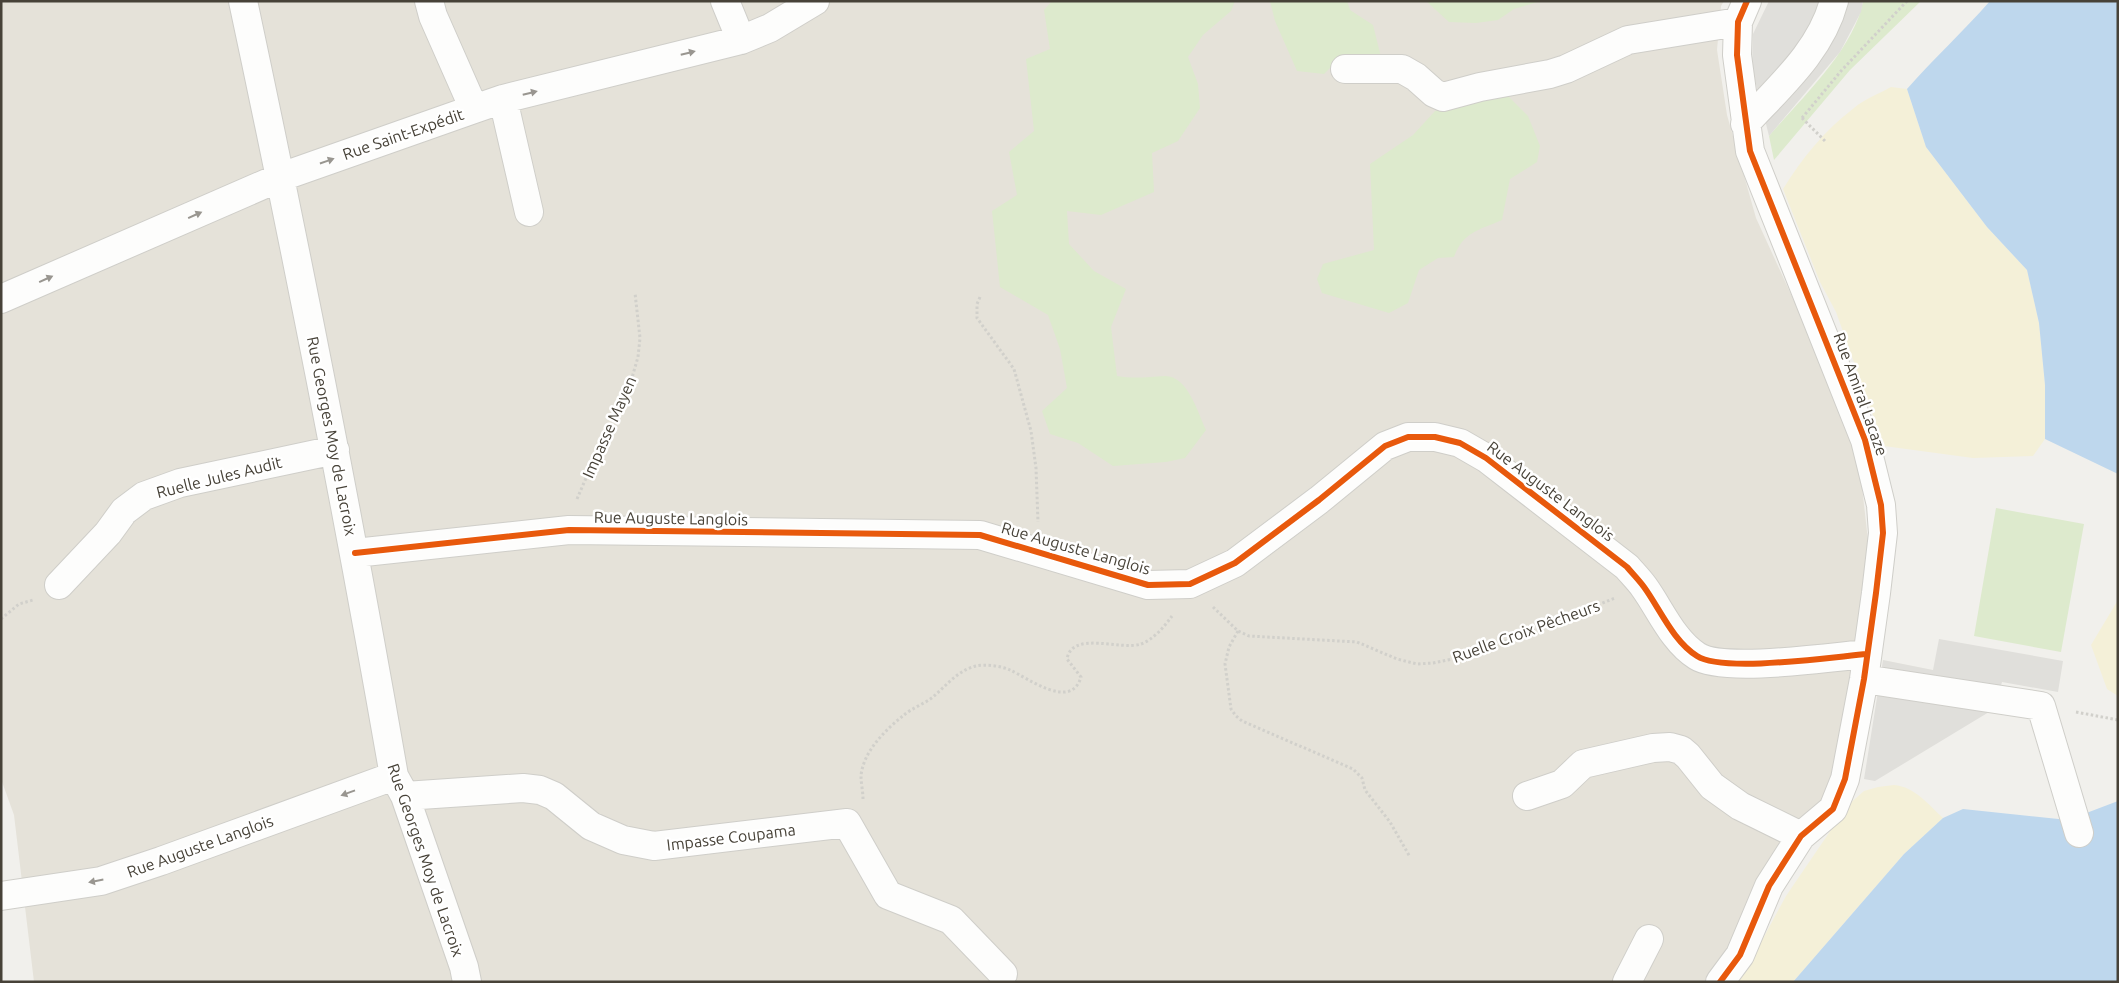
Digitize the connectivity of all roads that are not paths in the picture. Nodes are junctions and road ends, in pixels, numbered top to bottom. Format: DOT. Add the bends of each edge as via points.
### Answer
graph roads {
  1 [pos="243,1"];
  2 [pos="429,1"];
  3 [pos="725,1"];
  4 [pos="815,1"];
  5 [pos="1834,1"];
  6 [pos="1743,12"];
  7 [pos="741,40"];
  8 [pos="1345,69"];
  9 [pos="503,99"];
  10 [pos="474,109"];
  11 [pos="1745,124"];
  12 [pos="281,177"];
  13 [pos="529,212"];
  14 [pos="1,299"];
  15 [pos="334,450"];
  16 [pos="355,553"];
  17 [pos="59,585"];
  18 [pos="1866,667"];
  19 [pos="400,786"];
  20 [pos="1527,796"];
  21 [pos="2079,833"];
  22 [pos="1801,836"];
  23 [pos="1,896"];
  24 [pos="1649,939"];
  25 [pos="1003,974"];
  26 [pos="467,982"];
  27 [pos="1628,982"];
  28 [pos="1720,982"];
  1 -- 12 [label="street, Rue Georges Moy de Lacroix"];
  2 -- 10 [label="street"];
  3 -- 7 [label="street"];
  4 -- 7 [label="street, Rue Saint-Expédit" via="770,28"];
  5 -- 11 [label="street" via="1821,35 1807,55"];
  6 -- 8 [label="street" via="1628,40 1566,69 1443,97 1402,69"];
  6 -- 11 [label="street, Rue Amiral Lacaze" via="1737,55"];
  9 -- 7 [label="street, Rue Saint-Expédit, one-way"];
  9 -- 10 [label="street, Rue Saint-Expédit"];
  9 -- 13 [label="street"];
  12 -- 10 [label="street, Rue Saint-Expédit, one-way"];
  11 -- 18 [label="street, Rue Amiral Lacaze" via="1753,159 1866,440 1874,472 1883,533"];
  14 -- 12 [label="street, Rue Saint-Expédit, one-way"];
  12 -- 15 [label="street, Rue Georges Moy de Lacroix"];
  15 -- 16 [label="street, Rue Georges Moy de Lacroix"];
  15 -- 17 [label="street, Ruelle Jules Audit" via="180,483 144,496 124,511"];
  16 -- 18 [label="street, Rue Auguste Langlois" via="569,530 980,535 1148,585 1188,584 1235,563 1385,446 1408,437 1435,437 1460,443 1486,458 1627,567 1697,657 1718,664"];
  16 -- 19 [label="street, Rue Georges Moy de Lacroix"];
  18 -- 21 [label="street, Rue Auguste Langlois" via="2040,706"];
  18 -- 22 [label="street, Rue Amiral Lacaze" via="1845,779 1832,808"];
  19 -- 23 [label="street, Rue Auguste Langlois, one-way" via="101,881"];
  19 -- 25 [label="street, Impasse Coupama" via="540,790 564,802 591,826 623,840 654,846 847,822 888,895 951,920"];
  19 -- 26 [label="street, Rue Georges Moy de Lacroix"];
  20 -- 22 [label="street" via="1562,784 1583,764 1670,747 1681,750 1712,786 1740,806"];
  22 -- 28 [label="street, Rue Amiral Lacaze" via="1769,886 1740,955"];
  24 -- 27 [label="street"];
}
